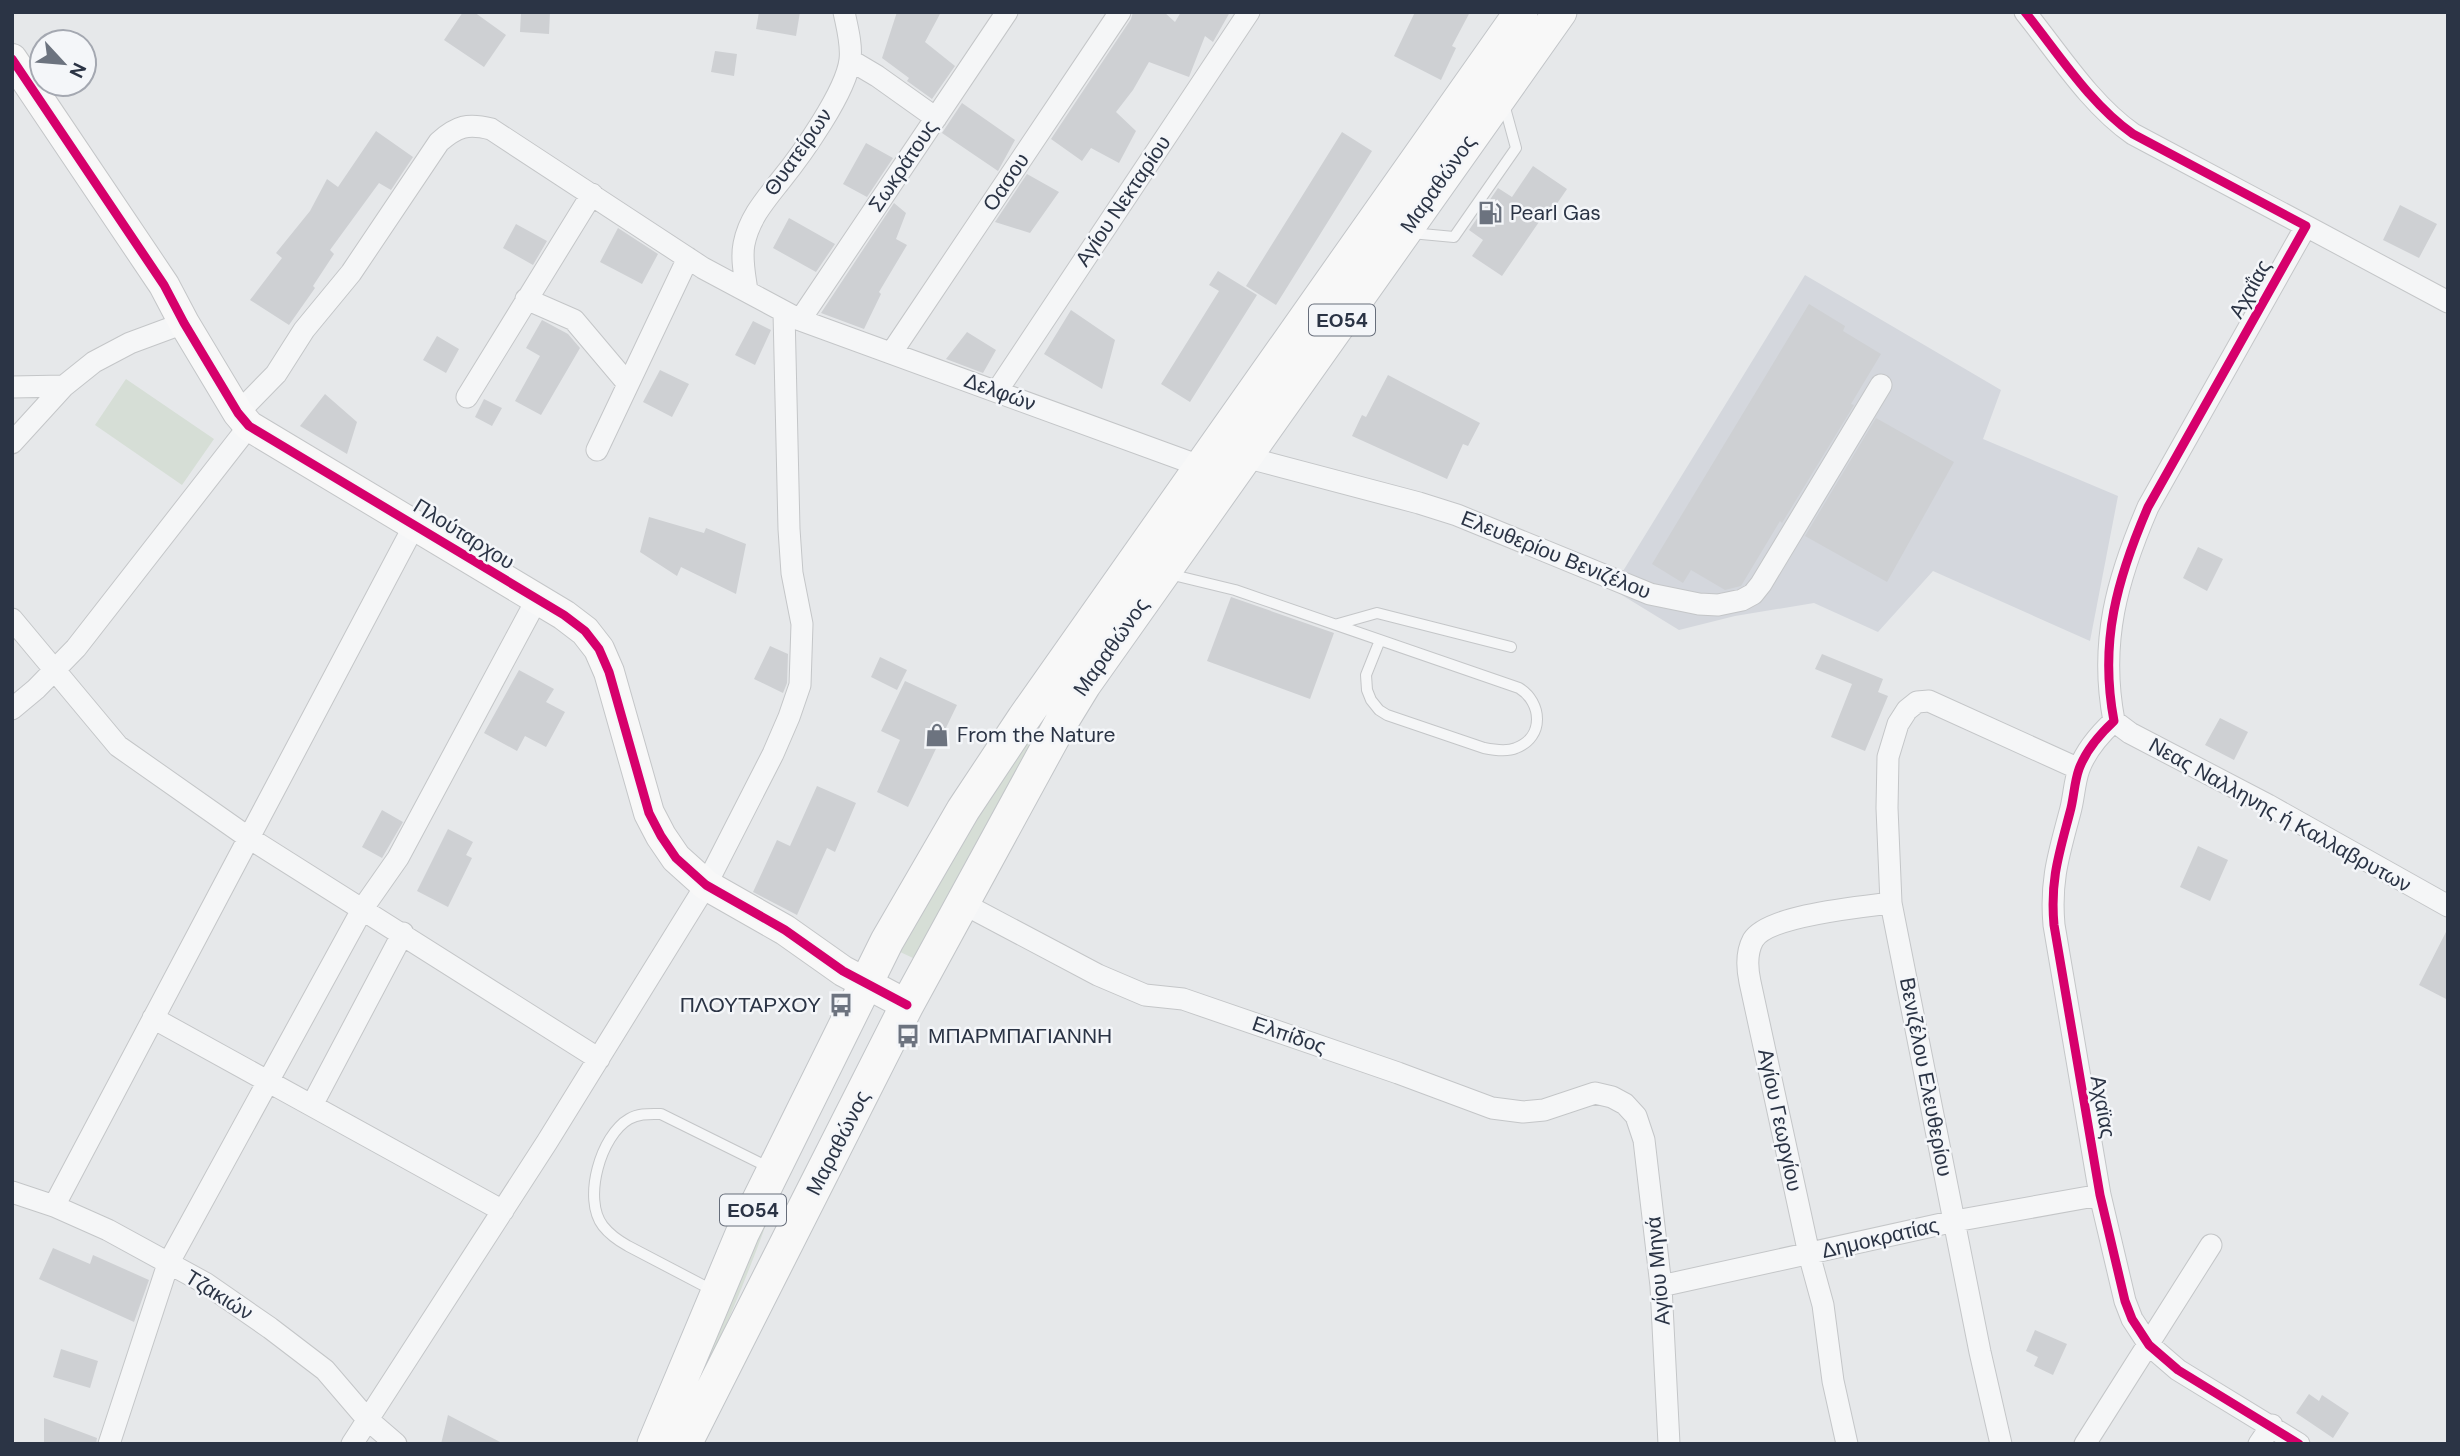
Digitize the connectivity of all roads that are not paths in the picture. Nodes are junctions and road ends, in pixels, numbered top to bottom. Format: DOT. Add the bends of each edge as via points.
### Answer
graph roads {
  1 [pos="844,12"];
  2 [pos="1007,12"];
  3 [pos="1120,12"];
  4 [pos="1249,12"];
  5 [pos="1521,12"];
  6 [pos="1560,12"];
  7 [pos="2025,12"];
  8 [pos="12,59"];
  9 [pos="850,60"];
  10 [pos="1502,95"];
  11 [pos="936,118"];
  12 [pos="592,194"];
  13 [pos="2306,226"];
  14 [pos="1404,232"];
  15 [pos="688,258"];
  16 [pos="747,291"];
  17 [pos="526,299"];
  18 [pos="2448,302"];
  19 [pos="792,316"];
  20 [pos="184,323"];
  21 [pos="892,352"];
  22 [pos="628,384"];
  23 [pos="1881,385"];
  24 [pos="64,386"];
  25 [pos="12,387"];
  26 [pos="997,391"];
  27 [pos="467,397"];
  28 [pos="244,419"];
  29 [pos="12,443"];
  30 [pos="597,450"];
  31 [pos="1245,457"];
  32 [pos="1200,466"];
  33 [pos="415,524"];
  34 [pos="1163,573"];
  35 [pos="537,599"];
  36 [pos="12,619"];
  37 [pos="1338,624"];
  38 [pos="1380,640"];
  39 [pos="1511,647"];
  40 [pos="54,671"];
  41 [pos="12,709"];
  42 [pos="2112,712"];
  43 [pos="2080,769"];
  44 [pos="249,838"];
  45 [pos="706,885"];
  46 [pos="1891,902"];
  47 [pos="961,903"];
  48 [pos="2448,906"];
  49 [pos="363,908"];
  50 [pos="403,933"];
  51 [pos="883,986"];
  52 [pos="153,1018"];
  53 [pos="599,1059"];
  54 [pos="268,1081"];
  55 [pos="1625,1104"];
  56 [pos="312,1105"];
  57 [pos="772,1170"];
  58 [pos="12,1192"];
  59 [pos="2100,1195"];
  60 [pos="54,1206"];
  61 [pos="503,1210"];
  62 [pos="1955,1221"];
  63 [pos="2211,1245"];
  64 [pos="1809,1254"];
  65 [pos="168,1264"];
  66 [pos="1661,1286"];
  67 [pos="717,1293"];
  68 [pos="2150,1345"];
  69 [pos="367,1419"];
  70 [pos="2272,1425"];
  71 [pos="109,1444"];
  72 [pos="352,1444"];
  73 [pos="396,1444"];
  74 [pos="653,1444"];
  75 [pos="685,1444"];
  76 [pos="1669,1444"];
  77 [pos="1847,1444"];
  78 [pos="2001,1444"];
  79 [pos="2085,1444"];
  80 [pos="2259,1444"];
  81 [pos="2300,1444"];
  1 -- 9 [label="street, Θυατείρων"];
  2 -- 11 [label="street, Σωκράτους"];
  3 -- 21 [label="street, Οασου"];
  4 -- 26 [label="street, Αγίου Νεκταρίου"];
  5 -- 32 [label="main road, Μαραθώνος / ΕΟ54"];
  6 -- 10 [label="main road, Μαραθώνος / ΕΟ54"];
  7 -- 13 [label="street" via="2116,122"];
  8 -- 20 [label="street, Πλούταρχου" via="164,285"];
  9 -- 11 [label="street"];
  9 -- 16 [label="street, Θυατείρων" via="831,107 749,228 744,245"];
  10 -- 14 [label="main road, Μαραθώνος / ΕΟ54"];
  10 -- 14 [label="lane" via="1516,148 1454,237"];
  11 -- 19 [label="street, Σωκράτους"];
  12 -- 15 [label="street, Δελφών"];
  12 -- 17 [label="street"];
  12 -- 28 [label="street, Δελφών" via="491,130 473,124 448,134 351,272 303,330"];
  13 -- 18 [label="street"];
  13 -- 42 [label="street, Αχαΐας" via="2148,507 2128,552 2114,600"];
  14 -- 31 [label="main road, Μαραθώνος / ΕΟ54"];
  15 -- 16 [label="street, Δελφών"];
  15 -- 22 [label="street"];
  16 -- 19 [label="street, Δελφών"];
  17 -- 22 [label="street" via="574,320"];
  17 -- 27 [label="street"];
  19 -- 21 [label="street, Δελφών"];
  19 -- 45 [label="street" via="789,529 802,624 800,685 774,754"];
  20 -- 24 [label="street" via="130,343 94,362"];
  20 -- 28 [label="street, Πλούταρχου"];
  21 -- 26 [label="street, Δελφών"];
  22 -- 30 [label="street"];
  23 -- 31 [label="street, Ελευθερίου Βενιζέλου" via="1761,584 1742,600 1717,605 1650,594 1457,515"];
  24 -- 25 [label="street"];
  24 -- 29 [label="street"];
  26 -- 32 [label="street, Δελφών"];
  28 -- 33 [label="street, Πλούταρχου"];
  28 -- 40 [label="street, Δελφών" via="76,648"];
  31 -- 34 [label="main road, Μαραθώνος / ΕΟ54"];
  32 -- 51 [label="main road, Μαραθώνος / ΕΟ54" via="969,799 929,865"];
  33 -- 35 [label="street, Πλούταρχου"];
  33 -- 44 [label="street"];
  34 -- 37 [label="lane" via="1235,590"];
  34 -- 47 [label="main road, Μαραθώνος / ΕΟ54" via="1069,709"];
  35 -- 45 [label="street, Πλούταρχου" via="576,624 599,649 654,825 676,858"];
  35 -- 49 [label="street" via="398,858"];
  36 -- 40 [label="street"];
  37 -- 38 [label="lane"];
  37 -- 39 [label="lane" via="1377,613"];
  38 -- 38 [label="lane" via="1519,688 1536,707 1536,729 1514,750 1497,750 1387,715 1367,690 1366,675"];
  40 -- 41 [label="street, Δελφών"];
  40 -- 44 [label="street" via="118,747"];
  42 -- 43 [label="street, Αχαϊας"];
  42 -- 48 [label="street, Νεας Nαλληνης ή Καλλαβρυτων" via="2130,733"];
  43 -- 46 [label="street, Βενιζέλου Ελευθερίου" via="1935,702 1923,701 1907,710 1888,757"];
  43 -- 59 [label="street, Αχαϊας" via="2057,857 2053,915"];
  44 -- 49 [label="street"];
  44 -- 52 [label="street"];
  45 -- 51 [label="street, Πλούταρχου" via="785,930 824,959"];
  45 -- 53 [label="street"];
  46 -- 62 [label="street, Βενιζέλου Ελευθερίου"];
  46 -- 64 [label="street, Αγίου Γεωργίου" via="1778,922 1757,934 1749,952 1750,982"];
  47 -- 51 [label="main road, Μαραθώνος / ΕΟ54"];
  47 -- 55 [label="street, Ελπίδος" via="1145,995 1183,999 1492,1108 1544,1110 1595,1093"];
  49 -- 50 [label="street"];
  49 -- 54 [label="street"];
  50 -- 53 [label="street"];
  50 -- 56 [label="street"];
  51 -- 57 [label="main road, Μαραθώνος / ΕΟ54"];
  51 -- 75 [label="main road, Μαραθώνος / ΕΟ54" via="745,1326"];
  52 -- 54 [label="street"];
  52 -- 60 [label="street"];
  53 -- 61 [label="street"];
  54 -- 56 [label="street"];
  54 -- 65 [label="street"];
  55 -- 66 [label="street, Αγίου Μηνά" via="1636,1116 1644,1140"];
  56 -- 61 [label="street"];
  57 -- 67 [label="main road, Μαραθώνος / ΕΟ54"];
  57 -- 67 [label="lane" via="661,1114 629,1119 602,1157 593,1188 594,1208 602,1225 628,1246"];
  58 -- 60 [label="street, Τζακιών"];
  59 -- 62 [label="street, Δημοκρατίας"];
  59 -- 68 [label="street, Αχαϊας" via="2125,1301"];
  60 -- 65 [label="street, Τζακιών"];
  61 -- 69 [label="street"];
  62 -- 64 [label="street, Δημοκρατίας"];
  62 -- 78 [label="street, Βενιζέλου Ελευθερίου"];
  63 -- 68 [label="street"];
  64 -- 66 [label="street, Δημοκρατίας"];
  64 -- 77 [label="street, Αγίου Γεωργίου" via="1823,1305"];
  65 -- 69 [label="street, Τζακιών" via="205,1283 326,1370"];
  65 -- 71 [label="street"];
  66 -- 76 [label="street, Αγίου Μηνά"];
  67 -- 74 [label="main road, Μαραθώνος / ΕΟ54"];
  68 -- 70 [label="street, Αχαϊας" via="2178,1370"];
  68 -- 79 [label="street"];
  69 -- 72 [label="street"];
  69 -- 73 [label="street, Τζακιών"];
  70 -- 80 [label="street"];
  70 -- 81 [label="street, Αχαϊας"];
}
